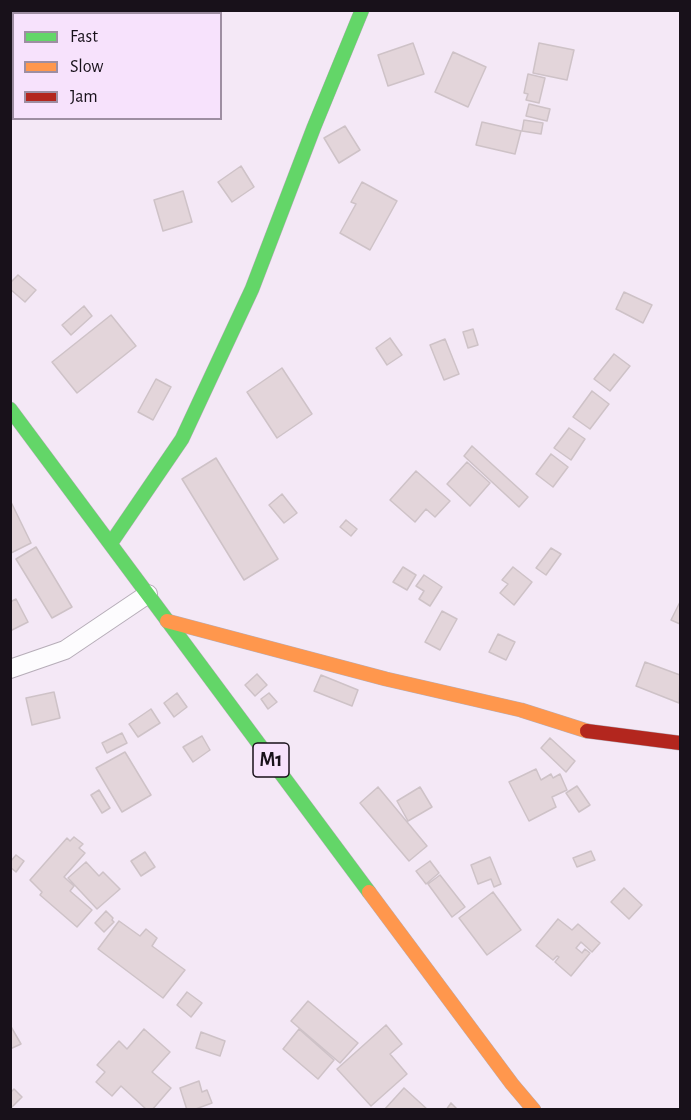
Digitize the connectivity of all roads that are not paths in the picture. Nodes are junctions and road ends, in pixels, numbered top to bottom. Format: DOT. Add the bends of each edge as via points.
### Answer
graph roads {
  1 [pos="363,10"];
  2 [pos="10,409"];
  3 [pos="111,543"];
  4 [pos="148,594"];
  5 [pos="167,621"];
  6 [pos="10,669"];
  7 [pos="681,743"];
  8 [pos="534,1110"];
  1 -- 3 [label="main road" via="252,289 182,440"];
  2 -- 3 [label="main road, M1"];
  3 -- 4 [label="main road, M1"];
  4 -- 5 [label="main road, M1"];
  4 -- 6 [label="street" via="65,650"];
  5 -- 7 [label="main road" via="521,710 589,732"];
  5 -- 8 [label="main road, M1"];
}
